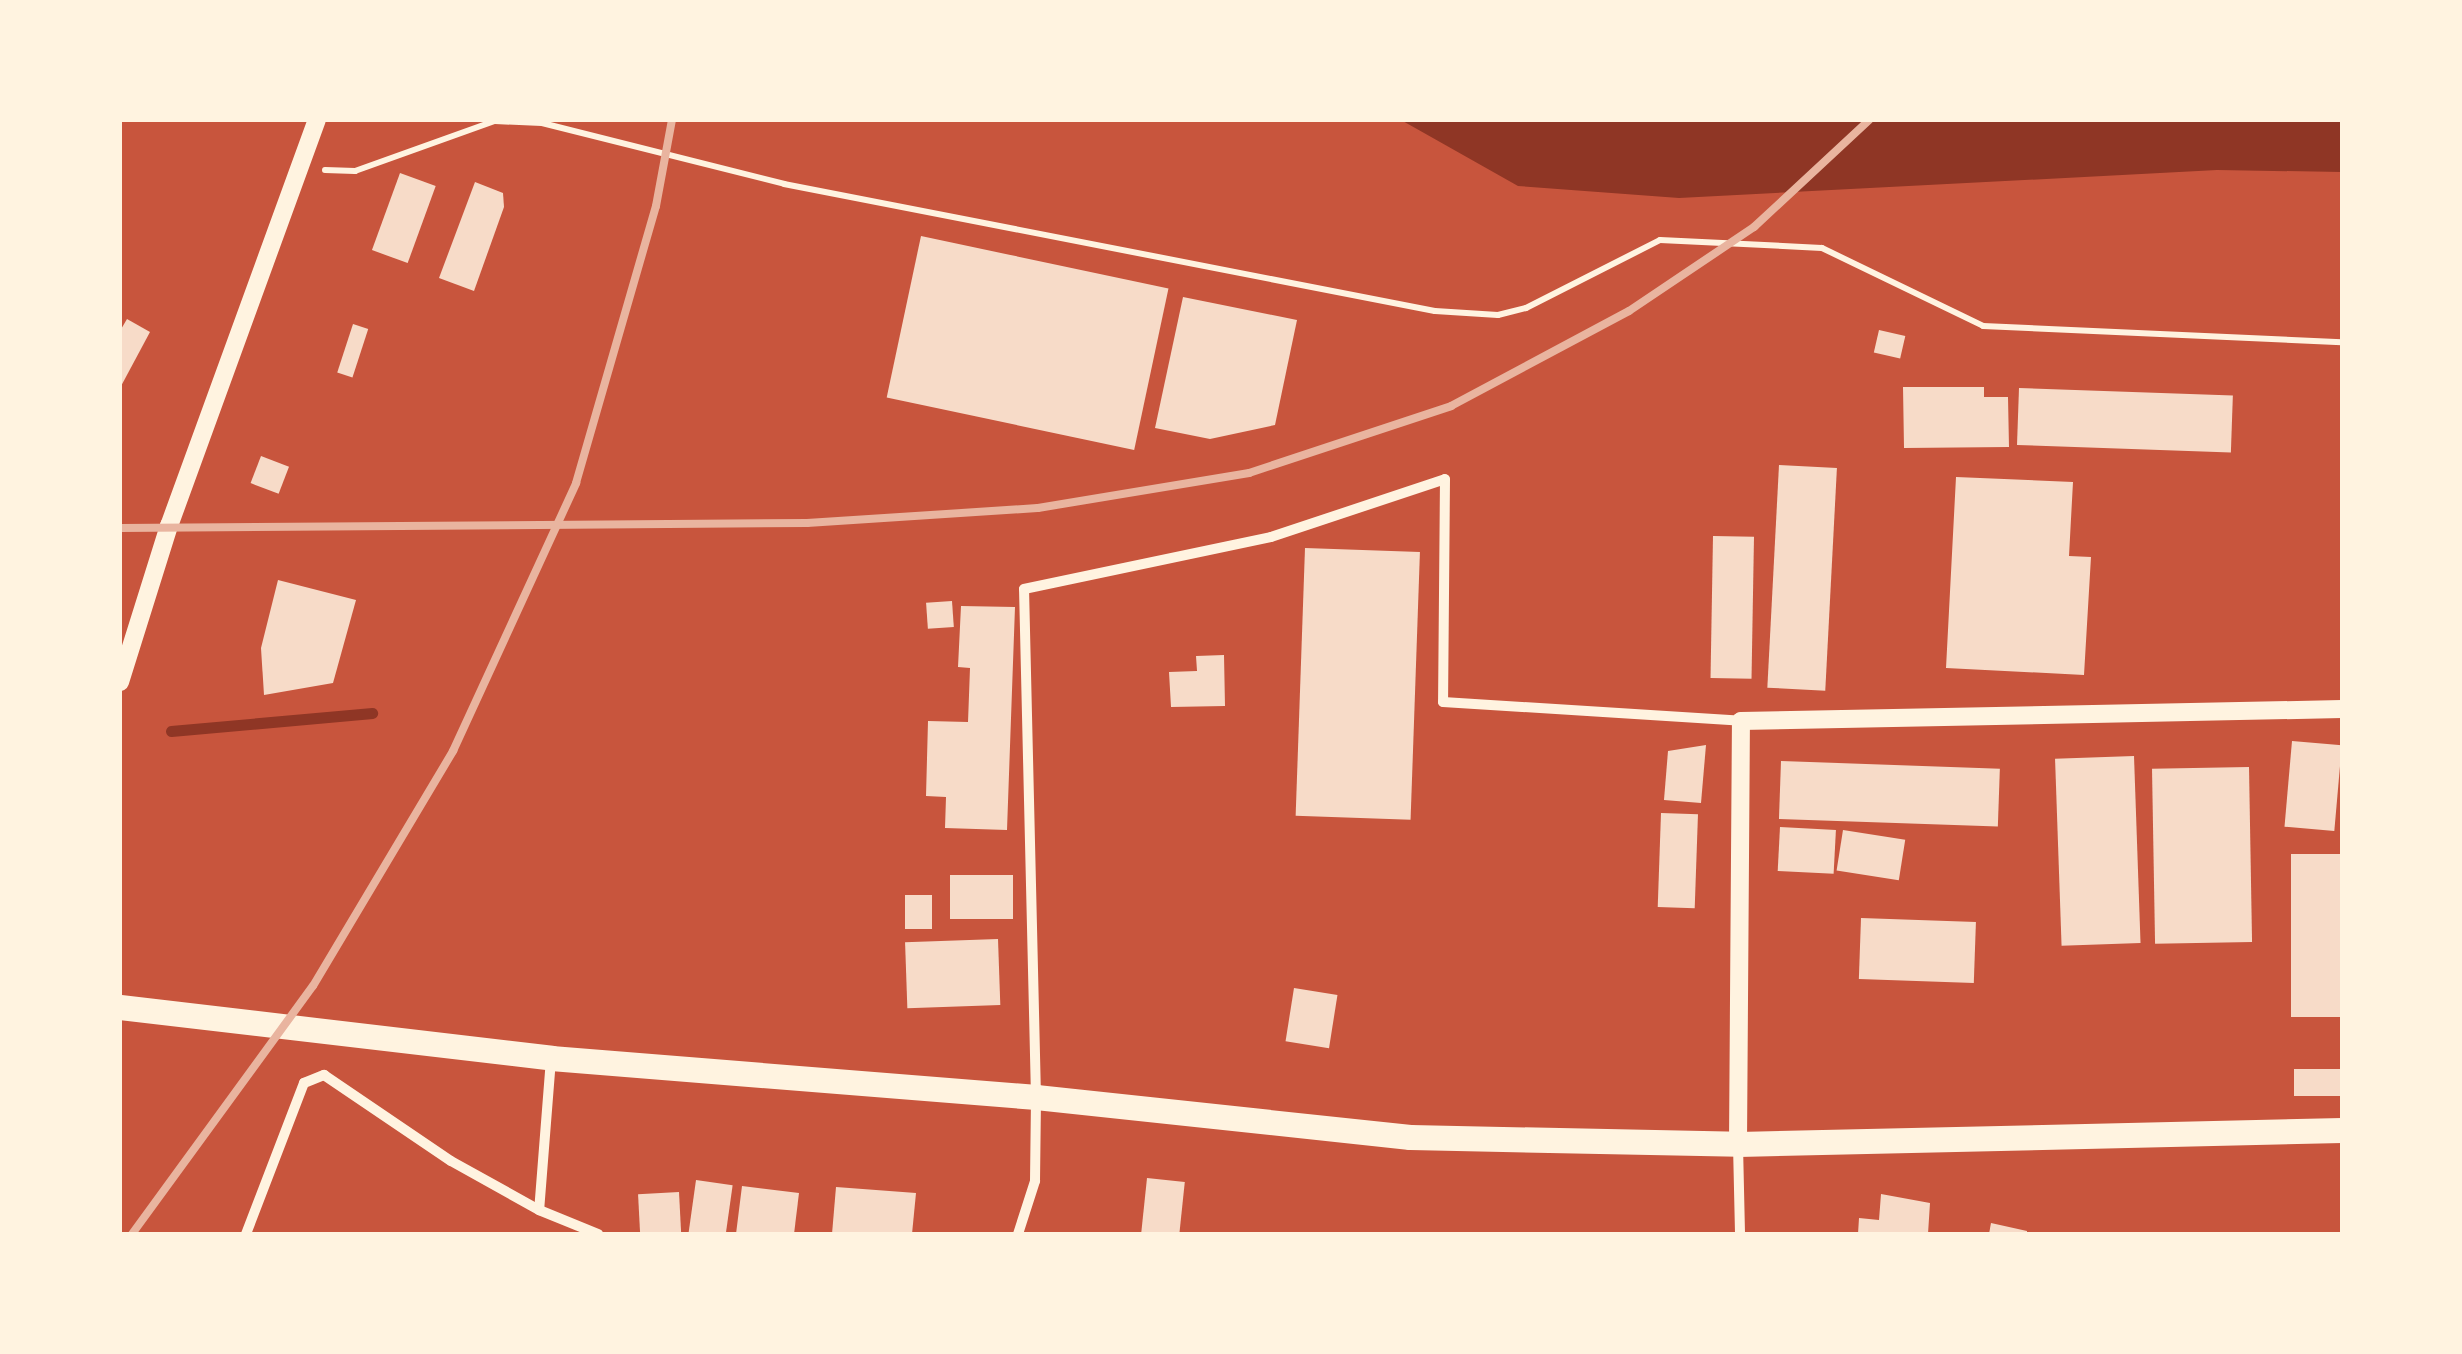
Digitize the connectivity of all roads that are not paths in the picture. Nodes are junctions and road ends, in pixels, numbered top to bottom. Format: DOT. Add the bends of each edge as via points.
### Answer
graph roads {
  1 [pos="316,122"];
  2 [pos="120,682"];
  3 [pos="2342,709"];
  4 [pos="1742,721"];
  5 [pos="120,1007"];
  6 [pos="551,1058"];
  7 [pos="1036,1098"];
  8 [pos="2342,1130"];
  9 [pos="1738,1144"];
  10 [pos="539,1210"];
  11 [pos="246,1234"];
  12 [pos="598,1234"];
  13 [pos="1018,1234"];
  14 [pos="1740,1234"];
  1 -- 2 [label="street"];
  3 -- 4 [label="street"];
  4 -- 7 [label="street" via="1443,702 1445,480 1271,537 1024,589"];
  4 -- 9 [label="street"];
  5 -- 6 [label="main road"];
  6 -- 7 [label="main road"];
  6 -- 10 [label="street"];
  7 -- 9 [label="main road" via="1410,1137"];
  7 -- 13 [label="street" via="1035,1181"];
  8 -- 9 [label="main road"];
  9 -- 14 [label="street"];
  10 -- 11 [label="street" via="451,1161 324,1075 304,1083"];
  10 -- 12 [label="street"];
}
